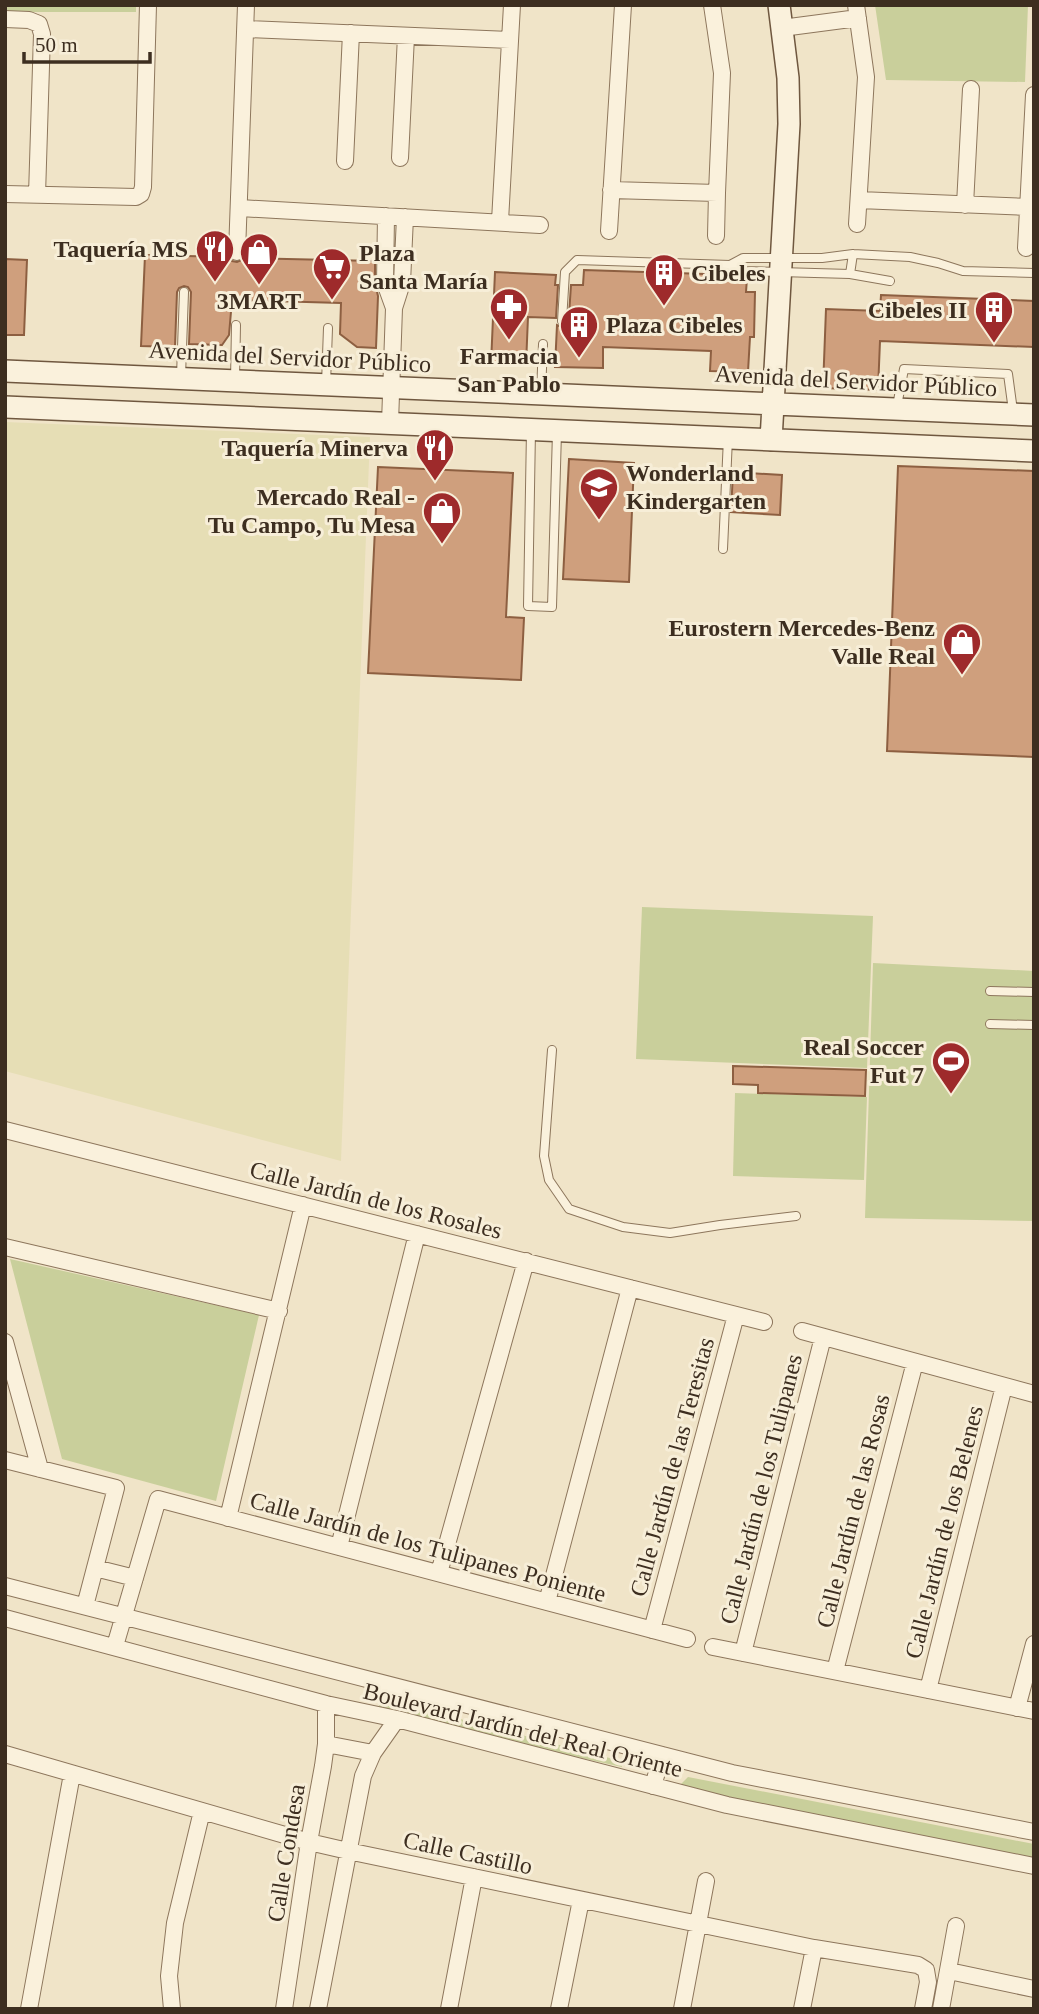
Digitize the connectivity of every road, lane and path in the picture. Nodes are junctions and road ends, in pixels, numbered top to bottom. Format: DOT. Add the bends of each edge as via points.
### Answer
graph roads {
  1 [pos="148,5"];
  2 [pos="246,5"];
  3 [pos="512,5"];
  4 [pos="623,5"];
  5 [pos="712,5"];
  6 [pos="786,5"];
  7 [pos="779,6"];
  8 [pos="857,11"];
  9 [pos="5,19"];
  10 [pos="782,28"];
  11 [pos="246,29"];
  12 [pos="351,33"];
  13 [pos="406,36"];
  14 [pos="510,40"];
  15 [pos="971,89"];
  16 [pos="1034,95"];
  17 [pos="400,158"];
  18 [pos="345,161"];
  19 [pos="611,190"];
  20 [pos="717,193"];
  21 [pos="5,194"];
  22 [pos="37,195"];
  23 [pos="859,200"];
  24 [pos="965,205"];
  25 [pos="1028,207"];
  26 [pos="240,208"];
  27 [pos="386,216"];
  28 [pos="405,217"];
  29 [pos="500,221"];
  30 [pos="857,224"];
  31 [pos="540,225"];
  32 [pos="609,231"];
  33 [pos="716,236"];
  34 [pos="1026,248"];
  35 [pos="237,253"];
  36 [pos="853,254"];
  37 [pos="730,265"];
  38 [pos="780,265"];
  39 [pos="1034,273"];
  40 [pos="850,274"];
  41 [pos="890,281"];
  42 [pos="184,292"];
  43 [pos="394,308"];
  44 [pos="573,322"];
  45 [pos="236,325"];
  46 [pos="328,328"];
  47 [pos="543,344"];
  48 [pos="5,370"];
  49 [pos="181,378"];
  50 [pos="235,380"];
  51 [pos="326,384"];
  52 [pos="391,388"];
  53 [pos="541,393"];
  54 [pos="772,404"];
  55 [pos="5,407"];
  56 [pos="897,409"];
  57 [pos="1024,414"];
  58 [pos="390,423"];
  59 [pos="531,429"];
  60 [pos="557,430"];
  61 [pos="727,438"];
  62 [pos="771,440"];
  63 [pos="1034,451"];
  64 [pos="723,549"];
  65 [pos="990,991"];
  66 [pos="1034,992"];
  67 [pos="989,1024"];
  68 [pos="1034,1025"];
  69 [pos="552,1050"];
  70 [pos="5,1130"];
  71 [pos="303,1205"];
  72 [pos="796,1216"];
  73 [pos="417,1234"];
  74 [pos="5,1247"];
  75 [pos="526,1261"];
  76 [pos="630,1288"];
  77 [pos="279,1311"];
  78 [pos="736,1315"];
  79 [pos="764,1322"];
  80 [pos="802,1331"];
  81 [pos="823,1337"];
  82 [pos="5,1342"];
  83 [pos="915,1362"];
  84 [pos="1004,1386"];
  85 [pos="1034,1394"];
  86 [pos="5,1460"];
  87 [pos="40,1469"];
  88 [pos="228,1518"];
  89 [pos="339,1547"];
  90 [pos="95,1568"];
  91 [pos="439,1573"];
  92 [pos="135,1578"];
  93 [pos="5,1586"];
  94 [pos="547,1602"];
  95 [pos="85,1606"];
  96 [pos="124,1616"];
  97 [pos="5,1618"];
  98 [pos="652,1630"];
  99 [pos="687,1639"];
  100 [pos="1034,1644"];
  101 [pos="115,1646"];
  102 [pos="713,1647"];
  103 [pos="743,1653"];
  104 [pos="835,1671"];
  105 [pos="928,1690"];
  106 [pos="326,1704"];
  107 [pos="1017,1708"];
  108 [pos="1034,1711"];
  109 [pos="397,1719"];
  110 [pos="326,1744"];
  111 [pos="373,1753"];
  112 [pos="5,1754"];
  113 [pos="662,1755"];
  114 [pos="72,1774"];
  115 [pos="653,1786"];
  116 [pos="202,1811"];
  117 [pos="1034,1832"];
  118 [pos="309,1842"];
  119 [pos="348,1851"];
  120 [pos="1034,1866"];
  121 [pos="474,1877"];
  122 [pos="706,1881"];
  123 [pos="581,1900"];
  124 [pos="699,1924"];
  125 [pos="956,1926"];
  126 [pos="814,1948"];
  127 [pos="949,1970"];
  128 [pos="1034,1989"];
  129 [pos="174,2008"];
  130 [pos="29,2009"];
  131 [pos="284,2009"];
  132 [pos="318,2009"];
  133 [pos="449,2009"];
  134 [pos="559,2009"];
  135 [pos="682,2009"];
  136 [pos="802,2009"];
  137 [pos="923,2009"];
  138 [pos="941,2009"];
  1 -- 22 [label="street" via="141,194"];
  2 -- 11 [label="street"];
  3 -- 14 [label="street"];
  4 -- 19 [label="street"];
  5 -- 20 [label="street" via="722,73"];
  6 -- 7 [label="street"];
  7 -- 10 [label="street"];
  8 -- 10 [label="street"];
  8 -- 23 [label="street" via="866,77"];
  9 -- 22 [label="street" via="39,24 42,34"];
  10 -- 38 [label="street" via="789,124"];
  11 -- 12 [label="street"];
  11 -- 26 [label="street"];
  12 -- 13 [label="street"];
  12 -- 18 [label="street"];
  13 -- 14 [label="street"];
  13 -- 17 [label="street"];
  14 -- 29 [label="street"];
  15 -- 24 [label="street"];
  16 -- 25 [label="street"];
  19 -- 20 [label="street"];
  19 -- 32 [label="street"];
  20 -- 33 [label="street"];
  21 -- 22 [label="street"];
  23 -- 24 [label="street"];
  23 -- 30 [label="street"];
  24 -- 25 [label="street"];
  25 -- 34 [label="street"];
  26 -- 27 [label="street"];
  26 -- 35 [label="street"];
  27 -- 28 [label="street"];
  27 -- 43 [label="street" via="384,283"];
  28 -- 29 [label="street"];
  28 -- 43 [label="street" via="402,283"];
  29 -- 31 [label="street"];
  36 -- 38 [label="lane"];
  36 -- 39 [label="lane" via="910,257 963,271"];
  36 -- 40 [label="lane"];
  37 -- 38 [label="lane" via="743,271"];
  37 -- 38 [label="lane" via="743,258"];
  37 -- 44 [label="lane" via="577,260 565,272 562,321"];
  38 -- 40 [label="lane"];
  38 -- 54 [label="street"];
  40 -- 41 [label="lane"];
  42 -- 49 [label="lane"];
  43 -- 52 [label="street"];
  45 -- 50 [label="lane"];
  46 -- 51 [label="lane"];
  47 -- 53 [label="lane"];
  48 -- 49 [label="street, Avenida del Servidor Público"];
  49 -- 50 [label="street, Avenida del Servidor Público"];
  50 -- 51 [label="street, Avenida del Servidor Público"];
  51 -- 52 [label="street, Avenida del Servidor Público"];
  52 -- 53 [label="street, Avenida del Servidor Público"];
  52 -- 58 [label="street"];
  53 -- 54 [label="street, Avenida del Servidor Público"];
  54 -- 56 [label="street, Avenida del Servidor Público"];
  54 -- 62 [label="street"];
  55 -- 58 [label="street"];
  56 -- 57 [label="street, Avenida del Servidor Público"];
  56 -- 57 [label="lane" via="904,369 1008,374"];
  58 -- 59 [label="street"];
  59 -- 60 [label="street"];
  59 -- 60 [label="lane" via="528,606 552,607"];
  60 -- 61 [label="street"];
  61 -- 62 [label="street"];
  61 -- 64 [label="lane"];
  62 -- 63 [label="street"];
  65 -- 66 [label="lane"];
  67 -- 68 [label="lane"];
  69 -- 72 [label="lane" via="544,1156 549,1180 569,1209 623,1227 670,1233"];
  70 -- 71 [label="street, Calle Jardín de los Rosales"];
  71 -- 73 [label="street, Calle Jardín de los Rosales"];
  71 -- 77 [label="street"];
  73 -- 75 [label="street, Calle Jardín de los Rosales"];
  73 -- 89 [label="street"];
  74 -- 77 [label="street"];
  75 -- 76 [label="street, Calle Jardín de los Rosales"];
  75 -- 91 [label="street"];
  76 -- 78 [label="street, Calle Jardín de los Rosales"];
  76 -- 94 [label="street"];
  77 -- 88 [label="street"];
  78 -- 79 [label="street, Calle Jardín de los Rosales"];
  78 -- 98 [label="street, Calle Jardín de las Teresitas"];
  80 -- 81 [label="street"];
  81 -- 83 [label="street"];
  81 -- 103 [label="street, Calle Jardín de los Tulipanes"];
  82 -- 87 [label="street"];
  83 -- 84 [label="street"];
  83 -- 104 [label="street, Calle Jardín de las Rosas"];
  84 -- 85 [label="street"];
  84 -- 105 [label="street, Calle Jardín de los Belenes"];
  86 -- 87 [label="street"];
  87 -- 90 [label="street" via="116,1488"];
  88 -- 89 [label="street, Calle Jardín de los Tulipanes Poniente"];
  88 -- 92 [label="street, Calle Jardín de los Tulipanes Poniente" via="158,1499"];
  89 -- 91 [label="street, Calle Jardín de los Tulipanes Poniente"];
  90 -- 92 [label="street"];
  90 -- 95 [label="street"];
  91 -- 94 [label="street, Calle Jardín de los Tulipanes Poniente"];
  92 -- 96 [label="street"];
  93 -- 95 [label="street, Boulevard Jardín del Real Oriente"];
  94 -- 98 [label="street, Calle Jardín de los Tulipanes Poniente"];
  95 -- 96 [label="street, Boulevard Jardín del Real Oriente"];
  96 -- 101 [label="street"];
  96 -- 113 [label="street, Boulevard Jardín del Real Oriente"];
  97 -- 101 [label="street, Boulevard Jardín del Real Oriente"];
  98 -- 99 [label="street, Calle Jardín de los Tulipanes Poniente"];
  100 -- 107 [label="street"];
  101 -- 106 [label="street, Boulevard Jardín del Real Oriente"];
  102 -- 103 [label="street"];
  103 -- 104 [label="street"];
  104 -- 105 [label="street"];
  105 -- 107 [label="street"];
  106 -- 109 [label="street, Boulevard Jardín del Real Oriente"];
  106 -- 110 [label="street, Calle Condesa"];
  107 -- 108 [label="street"];
  109 -- 111 [label="street"];
  109 -- 115 [label="street, Boulevard Jardín del Real Oriente"];
  110 -- 111 [label="street"];
  110 -- 118 [label="street, Calle Condesa"];
  111 -- 119 [label="street" via="363,1776"];
  112 -- 114 [label="street, Calle Castillo"];
  113 -- 115 [label="street"];
  113 -- 117 [label="street, Boulevard Jardín del Real Oriente"];
  114 -- 116 [label="street, Calle Castillo"];
  114 -- 130 [label="street"];
  115 -- 120 [label="street, Boulevard Jardín del Real Oriente"];
  116 -- 118 [label="street, Calle Castillo"];
  116 -- 129 [label="street" via="175,1923 169,1976"];
  118 -- 119 [label="street, Calle Castillo"];
  118 -- 131 [label="street, Calle Condesa"];
  119 -- 121 [label="street, Calle Castillo"];
  119 -- 132 [label="street"];
  121 -- 123 [label="street, Calle Castillo"];
  121 -- 133 [label="street"];
  122 -- 124 [label="street"];
  123 -- 124 [label="street, Calle Castillo"];
  123 -- 134 [label="street"];
  124 -- 126 [label="street, Calle Castillo"];
  124 -- 135 [label="street"];
  125 -- 127 [label="street"];
  126 -- 136 [label="street"];
  126 -- 137 [label="street, Calle Castillo" via="918,1965 926,1970 928,1982"];
  127 -- 128 [label="street"];
  127 -- 138 [label="street"];
}
